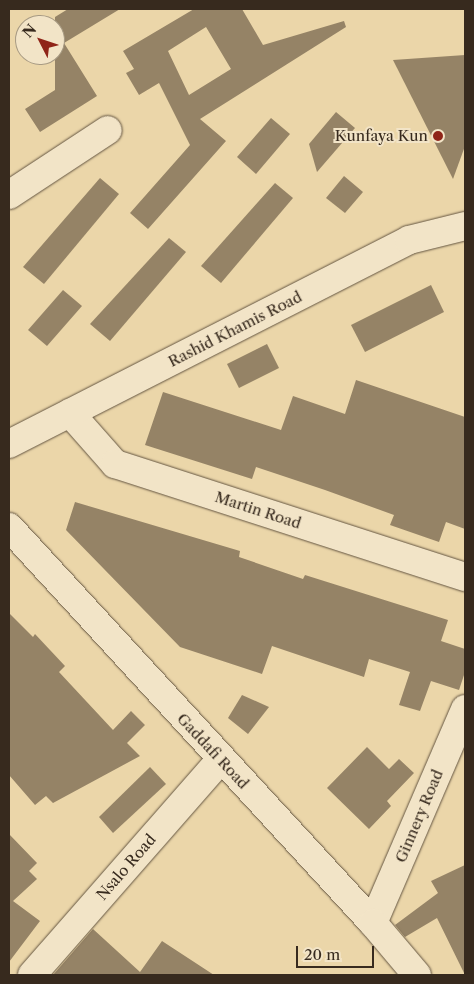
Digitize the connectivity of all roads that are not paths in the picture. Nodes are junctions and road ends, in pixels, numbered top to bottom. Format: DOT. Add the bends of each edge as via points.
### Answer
graph roads {
  1 [pos="108,130"];
  2 [pos="9,195"];
  3 [pos="465,226"];
  4 [pos="70,414"];
  5 [pos="9,444"];
  6 [pos="9,527"];
  7 [pos="465,577"];
  8 [pos="465,709"];
  9 [pos="220,758"];
  10 [pos="373,923"];
  11 [pos="32,975"];
  12 [pos="417,975"];
  1 -- 2 [label="street"];
  3 -- 4 [label="street, Rashid Khamis Road" via="409,240"];
  4 -- 5 [label="street, Rashid Khamis Road"];
  4 -- 7 [label="street, Martin Road" via="115,464"];
  6 -- 9 [label="street, Gaddafi Road"];
  8 -- 10 [label="street, Ginnery Road"];
  9 -- 10 [label="street, Gaddafi Road"];
  9 -- 11 [label="street, Nsalo Road"];
  10 -- 12 [label="street, Gaddafi Road"];
}
